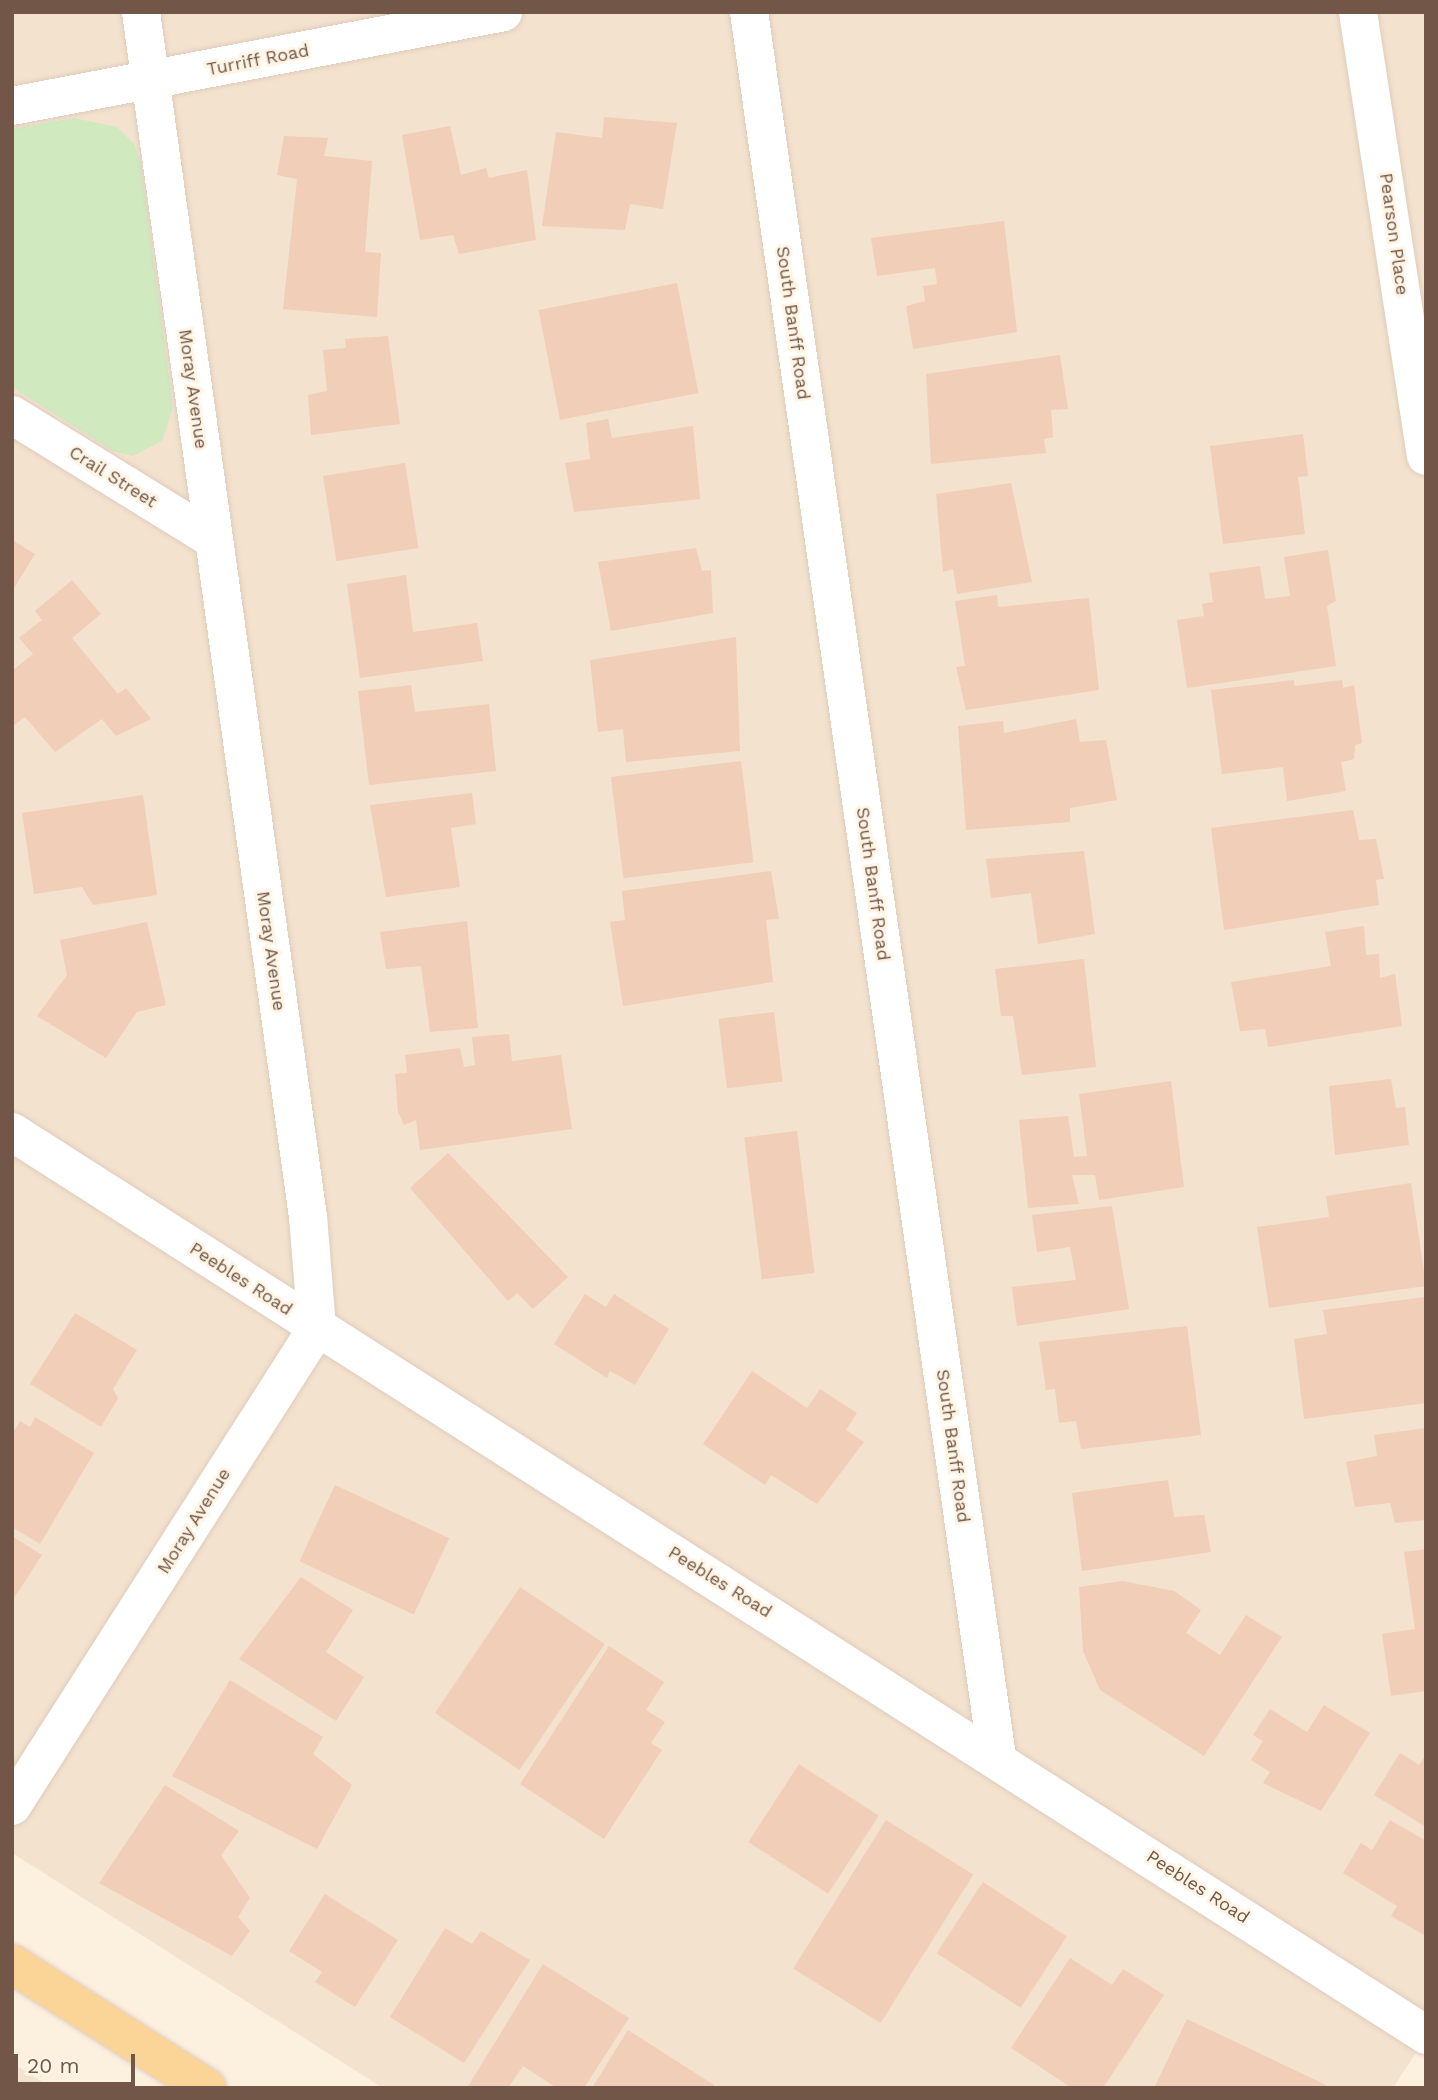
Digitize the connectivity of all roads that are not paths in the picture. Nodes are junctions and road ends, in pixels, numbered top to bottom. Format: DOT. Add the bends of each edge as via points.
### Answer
graph roads {
  1 [pos="141,12"];
  2 [pos="503,12"];
  3 [pos="749,12"];
  4 [pos="1358,12"];
  5 [pos="151,82"];
  6 [pos="12,106"];
  7 [pos="12,415"];
  8 [pos="1426,456"];
  9 [pos="213,540"];
  10 [pos="12,1132"];
  11 [pos="317,1328"];
  12 [pos="997,1757"];
  13 [pos="12,1807"];
  14 [pos="12,1964"];
  15 [pos="1426,2035"];
  16 [pos="207,2088"];
  1 -- 5 [label="street, Moray Avenue"];
  2 -- 5 [label="street, Turriff Road"];
  3 -- 12 [label="street, South Banff Road"];
  4 -- 8 [label="street, Pearson Place"];
  5 -- 6 [label="street, Turriff Road"];
  5 -- 9 [label="street, Moray Avenue"];
  7 -- 9 [label="street, Crail Street"];
  9 -- 11 [label="street, Moray Avenue" via="308,1217"];
  10 -- 11 [label="street, Peebles Road"];
  11 -- 12 [label="street, Peebles Road"];
  11 -- 13 [label="street, Moray Avenue"];
  12 -- 15 [label="street, Peebles Road"];
  14 -- 16 [label="main road"];
}
